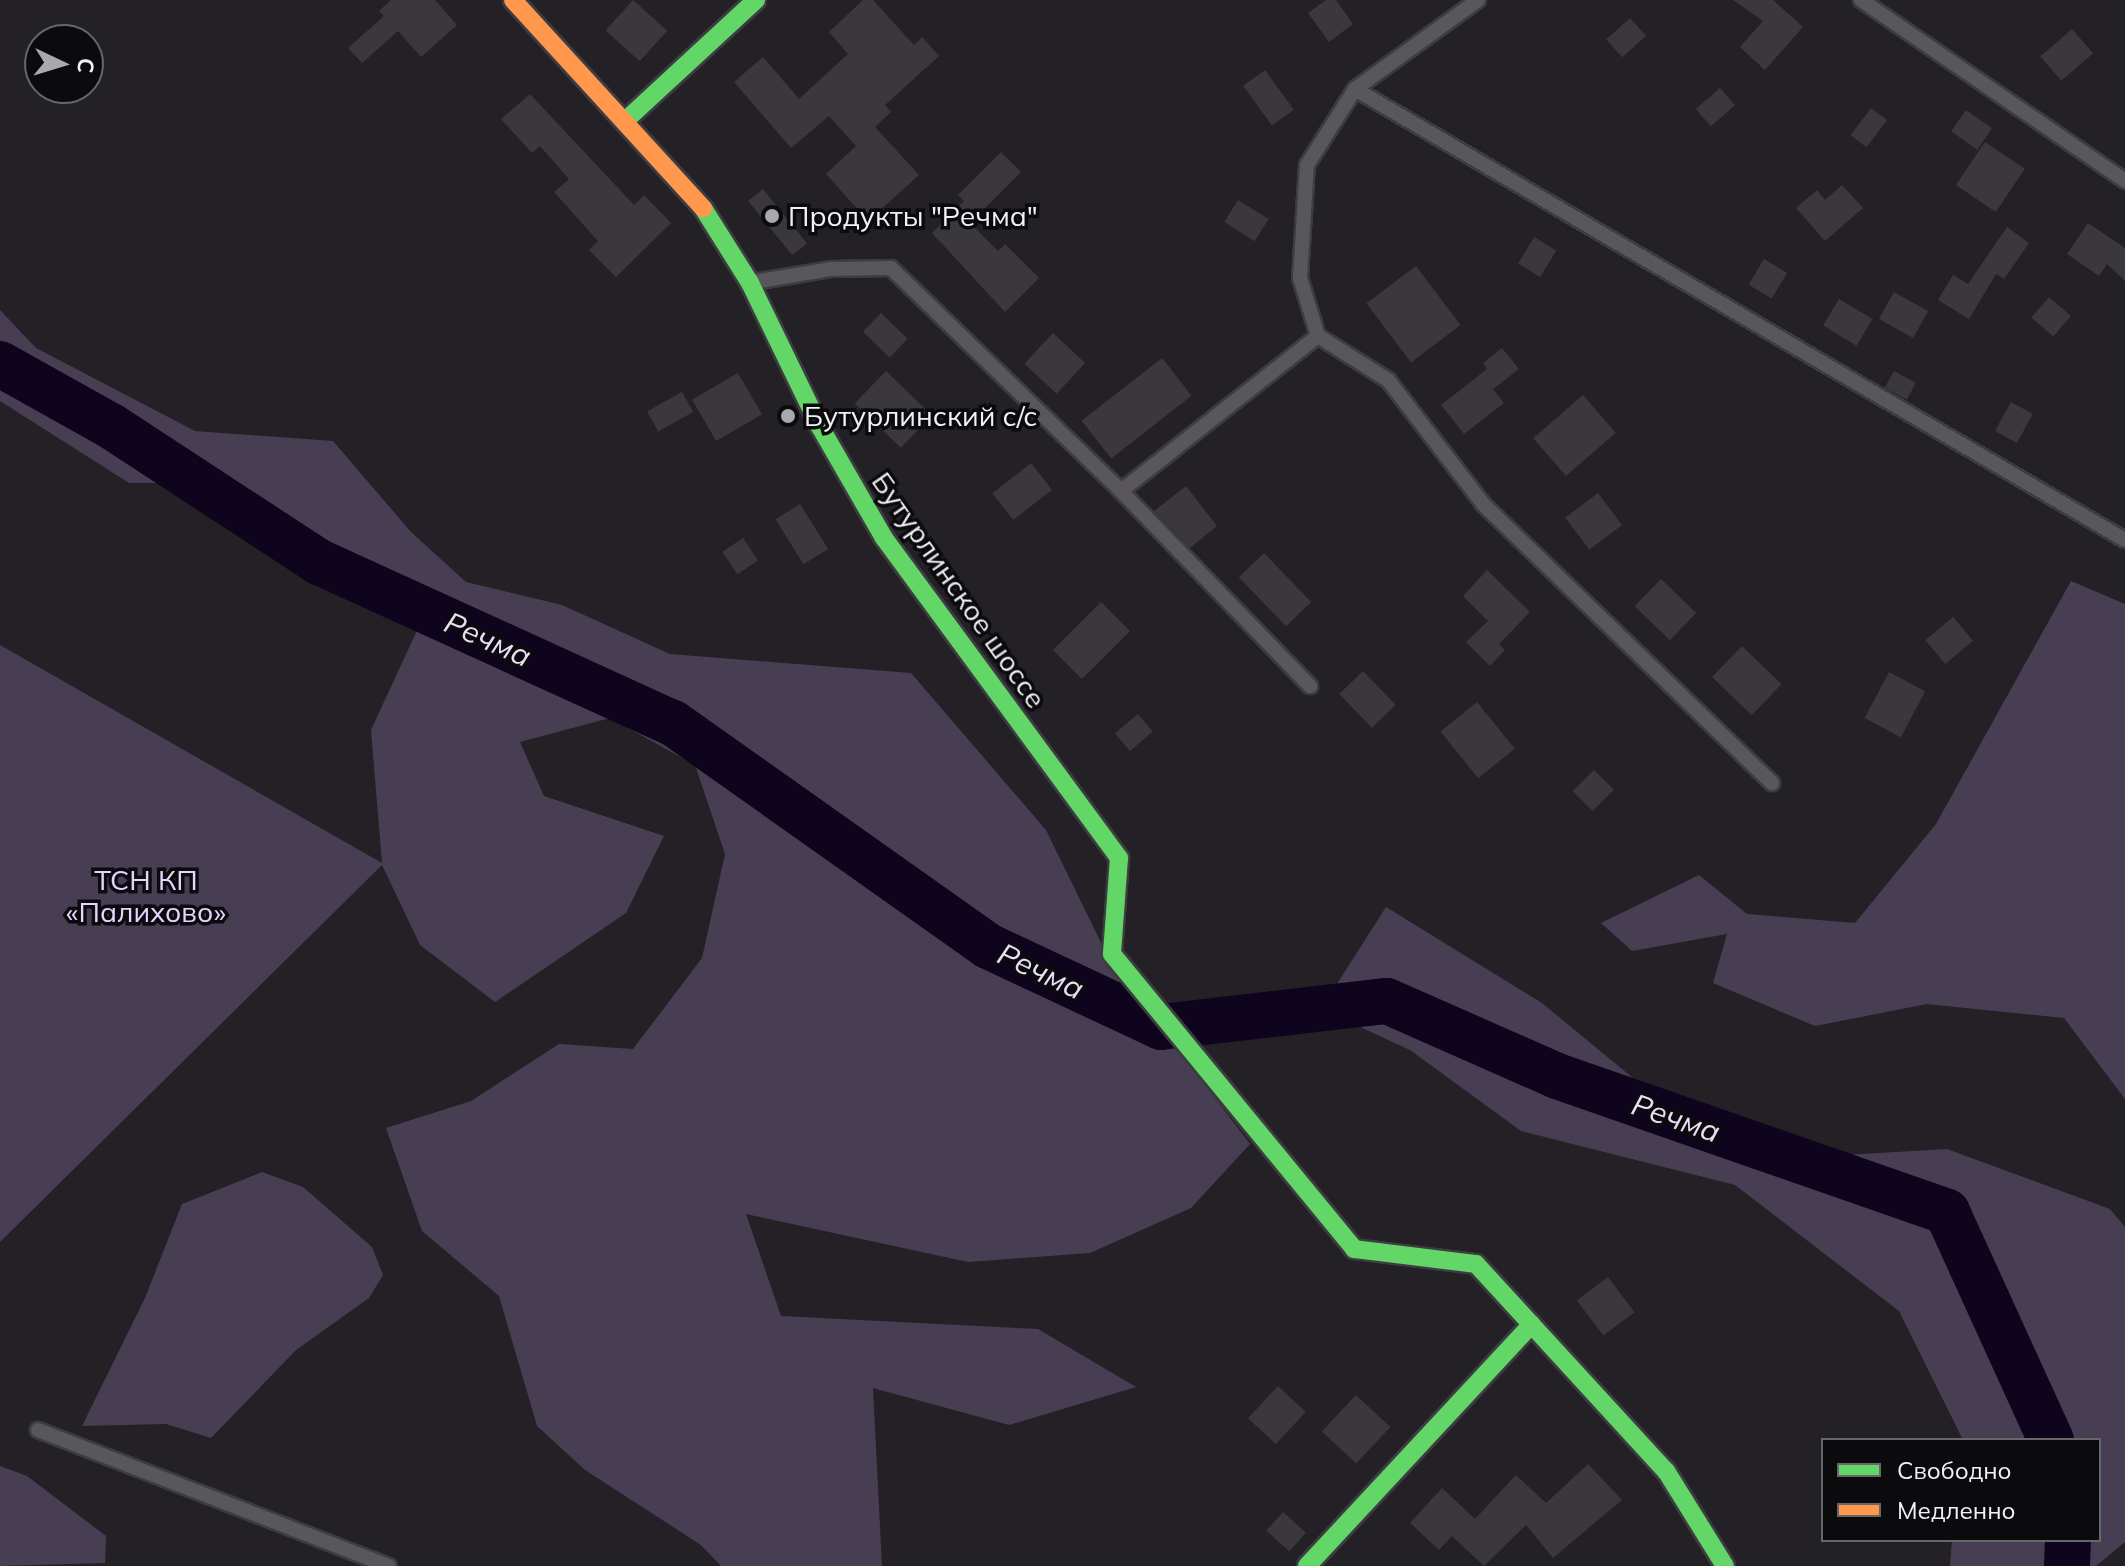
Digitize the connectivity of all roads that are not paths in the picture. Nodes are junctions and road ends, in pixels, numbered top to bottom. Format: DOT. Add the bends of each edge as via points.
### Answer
graph roads {
  1 [pos="513,0"];
  2 [pos="756,0"];
  3 [pos="1478,0"];
  4 [pos="1861,0"];
  5 [pos="1355,89"];
  6 [pos="626,120"];
  7 [pos="2125,181"];
  8 [pos="750,283"];
  9 [pos="1318,336"];
  10 [pos="1121,491"];
  11 [pos="2125,540"];
  12 [pos="1310,686"];
  13 [pos="1772,783"];
  14 [pos="1532,1324"];
  15 [pos="38,1430"];
  16 [pos="389,1566"];
  17 [pos="1307,1566"];
  18 [pos="1725,1566"];
  1 -- 6 [label="main road, Бутурлинское шоссе"];
  2 -- 6 [label="main road"];
  3 -- 5 [label="lane"];
  4 -- 7 [label="lane"];
  5 -- 9 [label="lane" via="1307,165 1300,278"];
  5 -- 11 [label="lane"];
  6 -- 8 [label="main road, Бутурлинское шоссе" via="696,196"];
  8 -- 10 [label="lane" via="832,269 891,268"];
  8 -- 14 [label="main road, Бутурлинское шоссе" via="819,425 884,538 1119,858 1112,954 1354,1249 1476,1264"];
  9 -- 10 [label="lane"];
  9 -- 13 [label="lane" via="1388,380 1483,504"];
  10 -- 12 [label="lane"];
  14 -- 17 [label="main road"];
  14 -- 18 [label="main road" via="1666,1471"];
  15 -- 16 [label="lane"];
}
